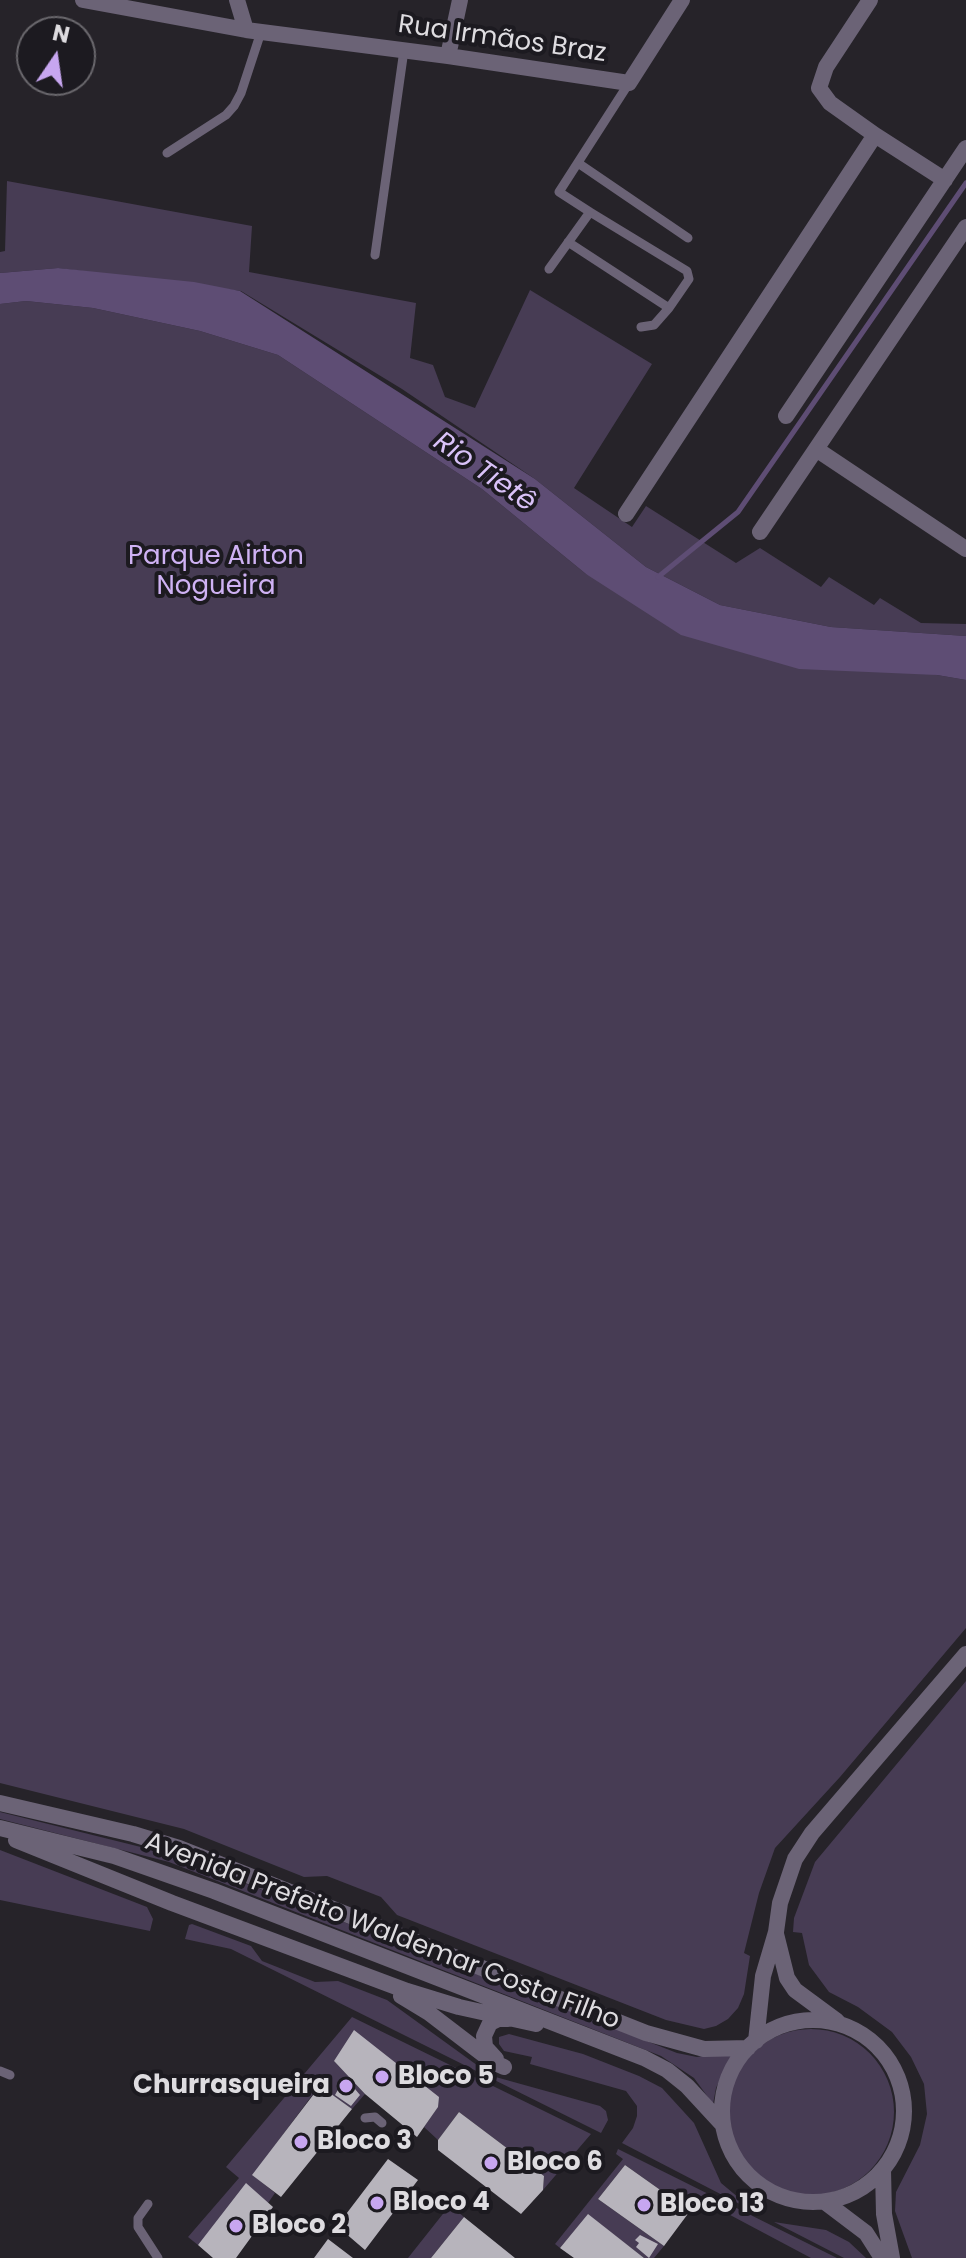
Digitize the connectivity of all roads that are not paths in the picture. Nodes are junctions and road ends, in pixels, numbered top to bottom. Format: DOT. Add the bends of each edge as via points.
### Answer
graph roads {
  1 [pos="83,0"];
  2 [pos="237,0"];
  3 [pos="460,0"];
  4 [pos="682,0"];
  5 [pos="870,0"];
  6 [pos="254,31"];
  7 [pos="404,50"];
  8 [pos="448,56"];
  9 [pos="629,83"];
  10 [pos="875,135"];
  11 [pos="966,148"];
  12 [pos="167,153"];
  13 [pos="578,163"];
  14 [pos="945,180"];
  15 [pos="590,212"];
  16 [pos="966,227"];
  17 [pos="688,238"];
  18 [pos="568,242"];
  19 [pos="375,255"];
  20 [pos="549,269"];
  21 [pos="669,308"];
  22 [pos="641,327"];
  23 [pos="786,416"];
  24 [pos="816,449"];
  25 [pos="626,514"];
  26 [pos="760,532"];
  27 [pos="966,549"];
  28 [pos="966,1654"];
  29 [pos="0,1803"];
  30 [pos="0,1830"];
  31 [pos="776,1932"];
  32 [pos="364,1976"];
  33 [pos="510,2019"];
  34 [pos="845,2026"];
  35 [pos="574,2030"];
  36 [pos="752,2044"];
  37 [pos="365,2118"];
  38 [pos="382,2123"];
  39 [pos="723,2125"];
  40 [pos="883,2170"];
  41 [pos="825,2202"];
  42 [pos="148,2204"];
  43 [pos="158,2258"];
  44 [pos="882,2258"];
  45 [pos="892,2258"];
  1 -- 6 [label="street, Rua Irmãos Braz"];
  2 -- 6 [label="street"];
  3 -- 8 [label="street"];
  4 -- 9 [label="street"];
  5 -- 10 [label="street" via="826,67 819,88 830,103"];
  6 -- 7 [label="street, Rua Irmãos Braz"];
  6 -- 12 [label="lane" via="234,106"];
  7 -- 8 [label="street, Rua Irmãos Braz"];
  7 -- 19 [label="lane"];
  8 -- 9 [label="street, Rua Irmãos Braz"];
  9 -- 13 [label="lane"];
  10 -- 14 [label="street"];
  10 -- 25 [label="street"];
  11 -- 14 [label="street"];
  13 -- 15 [label="lane" via="559,192"];
  13 -- 17 [label="lane"];
  14 -- 23 [label="street"];
  15 -- 18 [label="lane"];
  15 -- 21 [label="lane" via="687,271 689,279"];
  16 -- 24 [label="street"];
  18 -- 20 [label="lane"];
  18 -- 21 [label="lane"];
  21 -- 22 [label="lane" via="654,325"];
  24 -- 26 [label="street"];
  24 -- 27 [label="street"];
  28 -- 31 [label="street" via="812,1833 786,1881"];
  29 -- 36 [label="street" via="179,1848 646,2033 704,2049"];
  30 -- 32 [label="street"];
  30 -- 35 [label="street, Avenida Prefeito Waldemar Costa Filho" via="114,1856"];
  31 -- 34 [label="street" via="795,1990"];
  31 -- 36 [label="street"];
  32 -- 33 [label="street"];
  32 -- 33 [label="street" via="429,2013 504,2067 485,2047 484,2036 490,2023"];
  33 -- 35 [label="street"];
  34 -- 36 [label="street" via="798,2022 776,2028"];
  34 -- 40 [label="street" via="867,2038 898,2076 904,2125"];
  35 -- 39 [label="street, Avenida Prefeito Waldemar Costa Filho" via="667,2070"];
  36 -- 39 [label="street" via="727,2082"];
  37 -- 38 [label="lane"];
  39 -- 41 [label="street" via="732,2152 759,2183 797,2201"];
  40 -- 41 [label="street" via="867,2185"];
  40 -- 45 [label="street"];
  41 -- 44 [label="street" via="866,2233"];
  42 -- 43 [label="lane" via="138,2227"];
}
